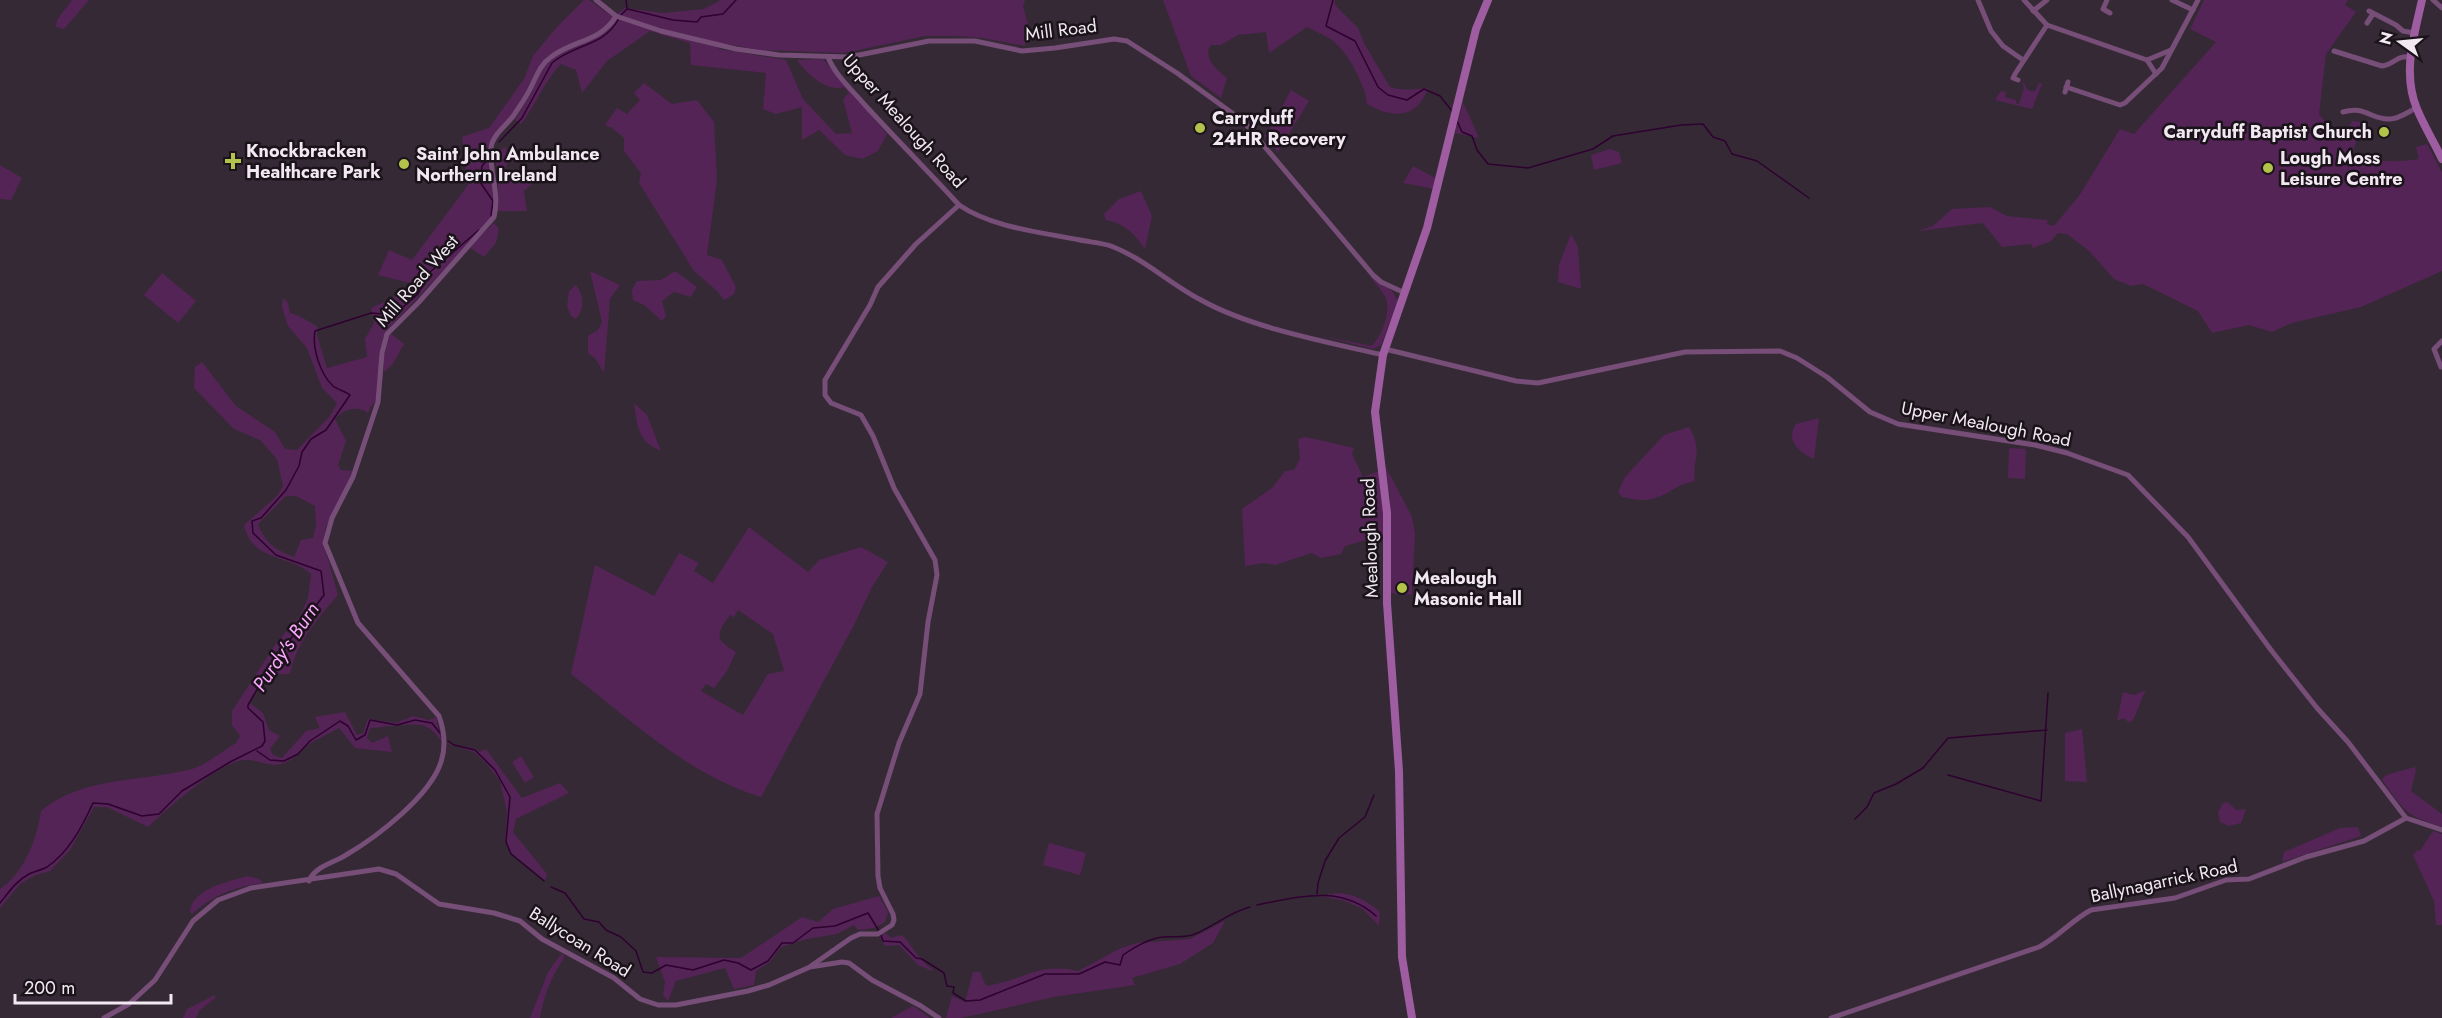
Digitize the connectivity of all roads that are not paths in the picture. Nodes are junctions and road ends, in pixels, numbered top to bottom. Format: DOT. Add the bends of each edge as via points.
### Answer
graph roads {
  1 [pos="596,0"];
  2 [pos="1488,0"];
  3 [pos="1978,0"];
  4 [pos="2024,0"];
  5 [pos="2047,0"];
  6 [pos="2107,0"];
  7 [pos="2172,0"];
  8 [pos="2198,0"];
  9 [pos="2422,0"];
  10 [pos="2433,0"];
  11 [pos="2442,8"];
  12 [pos="2193,10"];
  13 [pos="2033,11"];
  14 [pos="2110,13"];
  15 [pos="616,16"];
  16 [pos="2367,23"];
  17 [pos="2047,25"];
  18 [pos="2415,33"];
  19 [pos="2173,49"];
  20 [pos="2334,51"];
  21 [pos="828,57"];
  22 [pos="2410,57"];
  23 [pos="2023,60"];
  24 [pos="2148,60"];
  25 [pos="2156,74"];
  26 [pos="2018,80"];
  27 [pos="2066,87"];
  28 [pos="2416,108"];
  29 [pos="2343,112"];
  30 [pos="2442,159"];
  31 [pos="959,205"];
  32 [pos="1405,293"];
  33 [pos="2442,341"];
  34 [pos="1384,352"];
  35 [pos="2440,367"];
  36 [pos="2406,818"];
  37 [pos="2442,830"];
  38 [pos="309,881"];
  39 [pos="810,967"];
  40 [pos="104,1018"];
  41 [pos="939,1018"];
  42 [pos="1412,1018"];
  43 [pos="1831,1018"];
  1 -- 15 [label="street, Mill Road"];
  2 -- 32 [label="street, Mealough Road" via="1476,29 1427,228"];
  3 -- 23 [label="street" via="1991,31 2003,46"];
  4 -- 13 [label="street"];
  5 -- 13 [label="street"];
  6 -- 14 [label="street" via="2103,9"];
  7 -- 12 [label="street"];
  8 -- 12 [label="street"];
  9 -- 18 [label="street"];
  10 -- 11 [label="street"];
  12 -- 19 [label="street"];
  13 -- 17 [label="street"];
  15 -- 21 [label="street, Mill Road" via="690,39 760,54"];
  15 -- 38 [label="street, Mill Road West" via="604,32 561,50 544,62 516,112 492,143 497,200 494,217 387,334 378,402 325,543 358,623 439,716 444,730 442,760 405,812 358,848 317,869"];
  16 -- 18 [label="street" via="2371,13 2403,31"];
  17 -- 23 [label="street"];
  17 -- 24 [label="street"];
  18 -- 22 [label="street"];
  19 -- 24 [label="street"];
  19 -- 25 [label="street"];
  20 -- 22 [label="street" via="2382,66 2398,57"];
  21 -- 31 [label="street, Upper Mealough Road" via="850,89"];
  21 -- 32 [label="street, Mill Road" via="862,55 929,41 975,41 1022,51 1114,39 1127,41 1244,121 1373,275"];
  22 -- 28 [label="street" via="2410,88"];
  23 -- 26 [label="street" via="2013,78"];
  24 -- 25 [label="street"];
  25 -- 27 [label="street" via="2120,105"];
  28 -- 29 [label="street" via="2393,119 2359,109"];
  28 -- 30 [label="street"];
  31 -- 34 [label="street, Upper Mealough Road" via="991,221 1109,245 1227,313"];
  31 -- 39 [label="street, Upper Mealough Road" via="916,244 878,287 824,386 831,403 861,415 894,489 937,567 920,694 899,743 877,814 878,876 894,920 880,933 851,938"];
  32 -- 34 [label="street, Mealough Road"];
  33 -- 35 [label="street" via="2434,349"];
  34 -- 36 [label="street, Upper Mealough Road" via="1538,383 1685,352 1780,351 1813,367 1885,420 2035,445 2128,475 2188,537 2271,650"];
  34 -- 42 [label="street, Mealough Road" via="1375,412 1387,513 1386,603 1399,771 1402,957"];
  36 -- 37 [label="street"];
  36 -- 43 [label="street, Ballynagarrick Road" via="2364,841 2306,857 2249,879 2226,880 2175,898 2091,910 2039,947"];
  38 -- 39 [label="street, Ballycoan Road" via="367,870 396,873 439,904 520,921 542,939 614,978 640,999 658,1005 748,991"];
  38 -- 40 [label="street, Ballycoan Road" via="237,892 208,906 193,921 155,980 129,1004"];
  39 -- 41 [label="street, Ballycoan Road" via="849,963"];
}
